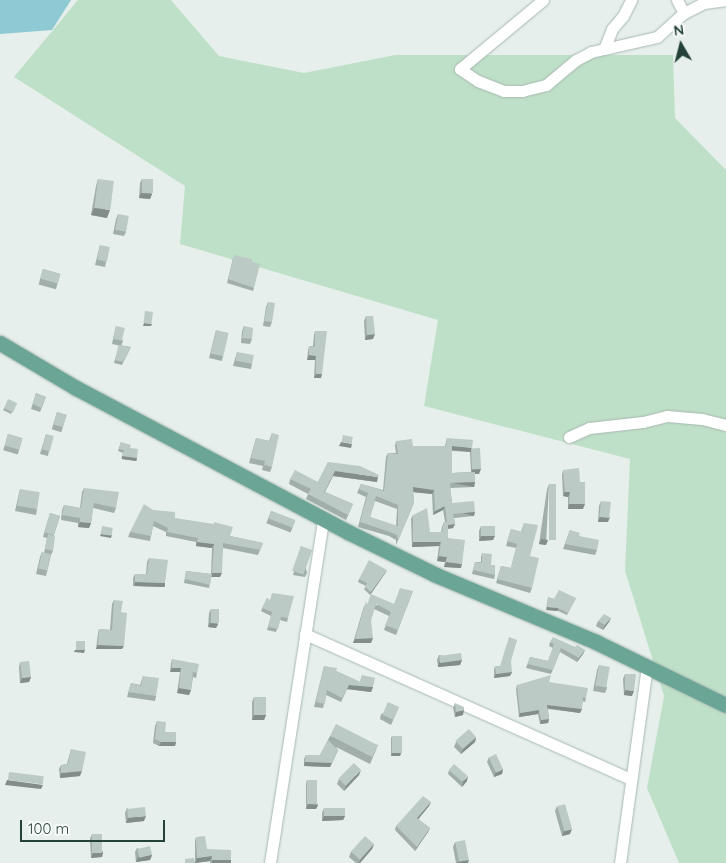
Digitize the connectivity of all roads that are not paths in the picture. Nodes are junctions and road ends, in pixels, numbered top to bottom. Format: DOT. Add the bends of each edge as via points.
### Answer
graph roads {
  1 [pos="543,0"];
  2 [pos="631,0"];
  3 [pos="677,0"];
  4 [pos="726,0"];
  5 [pos="684,14"];
  6 [pos="604,50"];
  7 [pos="0,343"];
  8 [pos="726,425"];
  9 [pos="569,436"];
  10 [pos="323,519"];
  11 [pos="305,634"];
  12 [pos="647,667"];
  13 [pos="726,706"];
  14 [pos="632,779"];
  15 [pos="270,863"];
  16 [pos="620,863"];
  1 -- 6 [label="street" via="460,69 478,81 504,91 522,91 546,85 576,60"];
  2 -- 6 [label="street" via="612,29"];
  3 -- 5 [label="street"];
  4 -- 5 [label="street" via="704,3"];
  5 -- 6 [label="street" via="657,38"];
  7 -- 10 [label="main road" via="76,388"];
  8 -- 9 [label="street" via="667,416 589,428"];
  10 -- 11 [label="street"];
  10 -- 12 [label="main road" via="436,575 596,642"];
  11 -- 14 [label="street"];
  11 -- 15 [label="street"];
  12 -- 13 [label="main road"];
  12 -- 14 [label="street"];
  14 -- 16 [label="street"];
}
